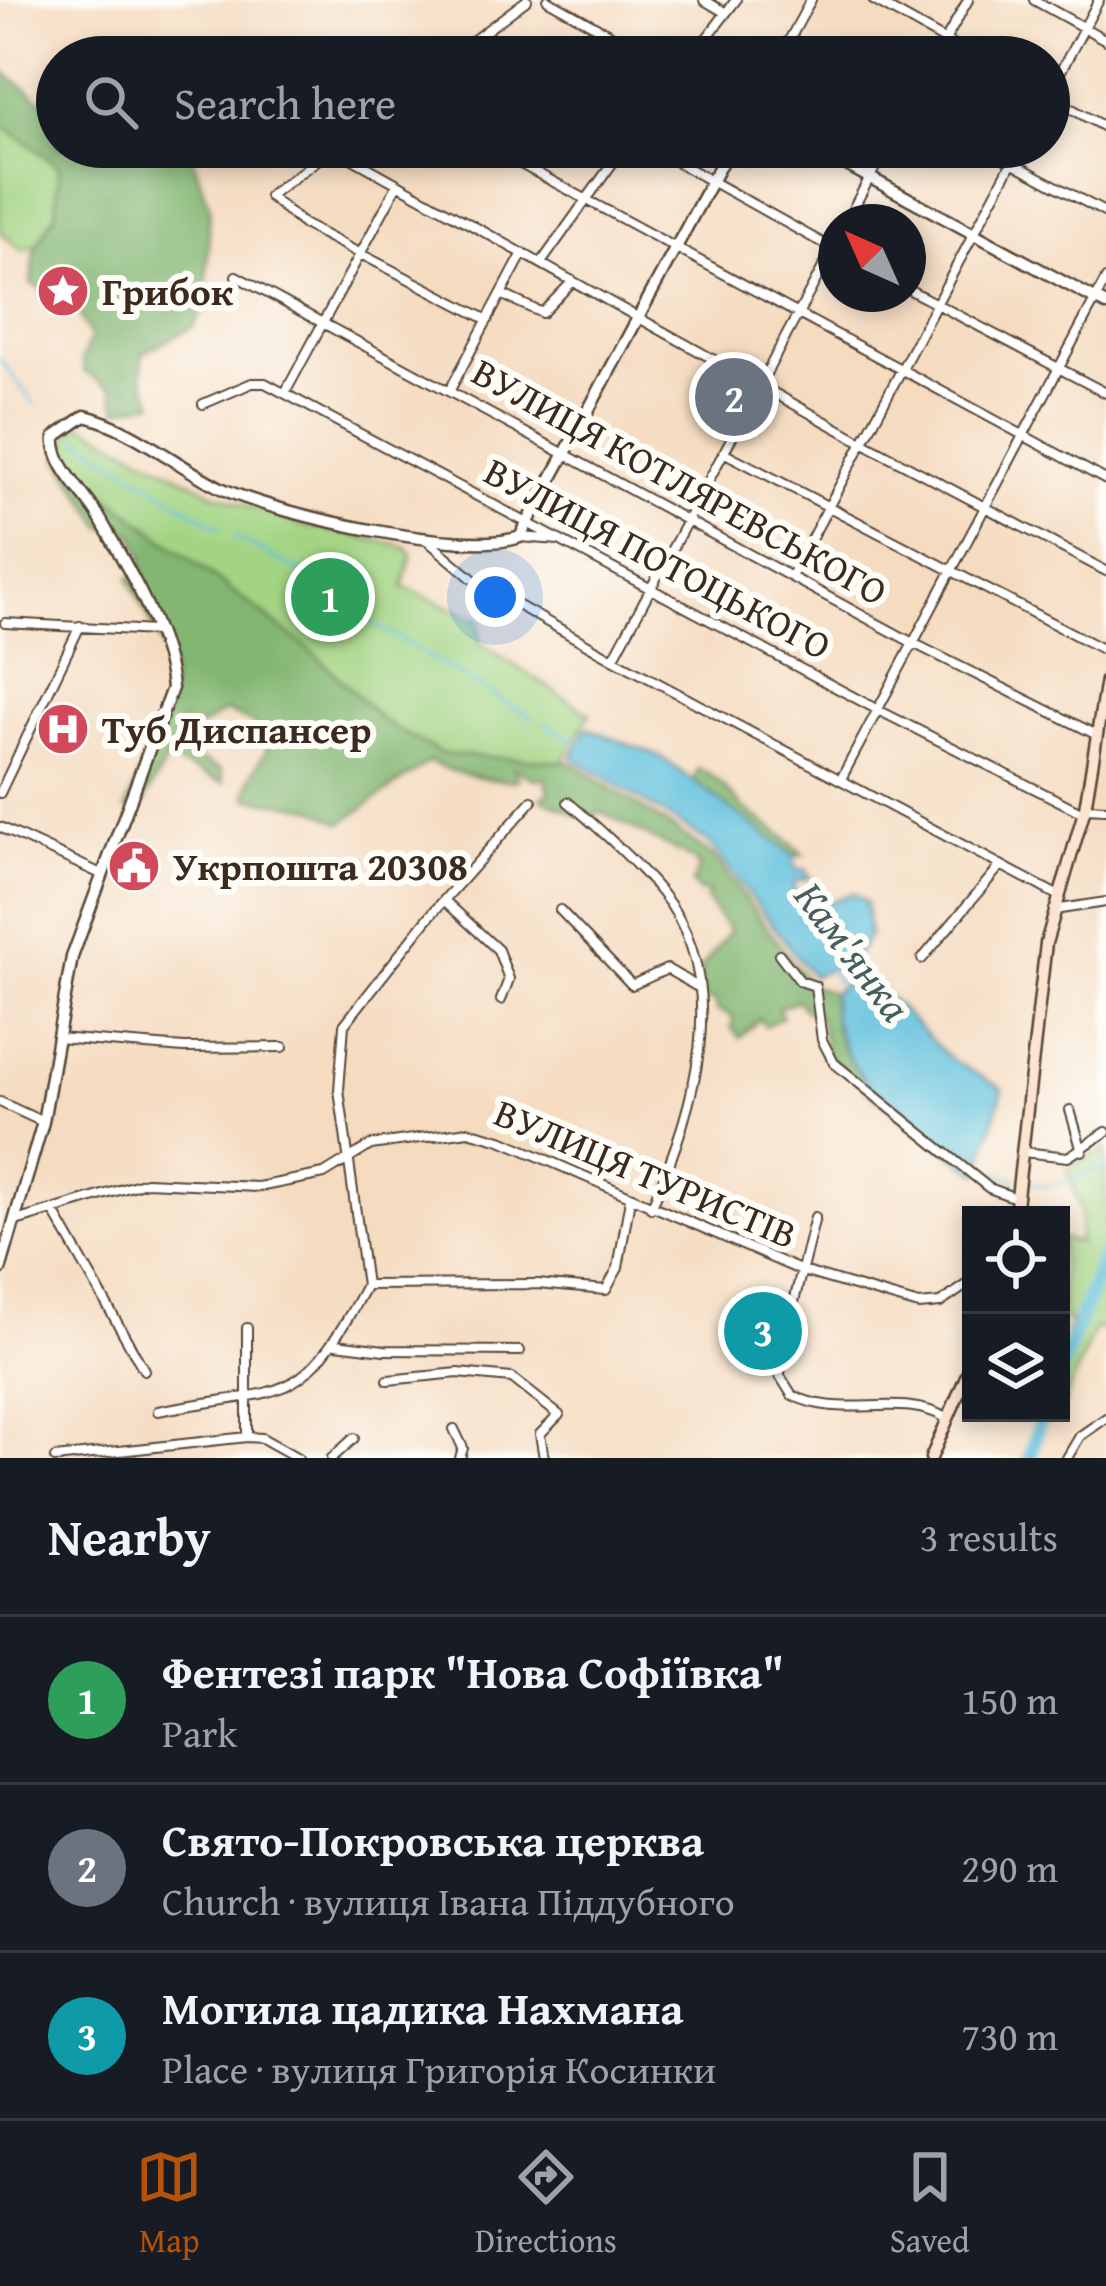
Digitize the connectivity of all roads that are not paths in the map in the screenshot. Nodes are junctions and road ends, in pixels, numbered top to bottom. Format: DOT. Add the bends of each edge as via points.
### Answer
graph roads {
  1 [pos="527,0"];
  2 [pos="548,0"];
  3 [pos="704,0"];
  4 [pos="736,0"];
  5 [pos="811,0"];
  6 [pos="873,0"];
  7 [pos="968,0"];
  8 [pos="1034,0"];
  9 [pos="1099,0"];
  10 [pos="726,13"];
  11 [pos="1084,28"];
  12 [pos="478,36"];
  13 [pos="612,36"];
  14 [pos="708,36"];
  15 [pos="791,36"];
  16 [pos="936,36"];
  17 [pos="948,36"];
  18 [pos="1106,40"];
  19 [pos="1070,54"];
  20 [pos="1070,107"];
  21 [pos="1106,128"];
  22 [pos="306,168"];
  23 [pos="370,168"];
  24 [pos="526,168"];
  25 [pos="608,168"];
  26 [pos="687,168"];
  27 [pos="719,168"];
  28 [pos="852,168"];
  29 [pos="873,168"];
  30 [pos="1009,168"];
  31 [pos="1023,168"];
  32 [pos="868,177"];
  33 [pos="711,182"];
  34 [pos="398,184"];
  35 [pos="584,200"];
  36 [pos="855,204"];
  37 [pos="1106,213"];
  38 [pos="973,233"];
  39 [pos="818,238"];
  40 [pos="675,250"];
  41 [pos="524,253"];
  42 [pos="360,255"];
  43 [pos="541,263"];
  44 [pos="236,276"];
  45 [pos="1106,279"];
  46 [pos="818,280"];
  47 [pos="573,281"];
  48 [pos="501,294"];
  49 [pos="926,299"];
  50 [pos="1101,302"];
  51 [pos="935,304"];
  52 [pos="639,317"];
  53 [pos="798,319"];
  54 [pos="488,320"];
  55 [pos="323,324"];
  56 [pos="1058,369"];
  57 [pos="900,371"];
  58 [pos="760,384"];
  59 [pos="451,388"];
  60 [pos="285,393"];
  61 [pos="1106,393"];
  62 [pos="203,404"];
  63 [pos="1022,438"];
  64 [pos="862,442"];
  65 [pos="725,453"];
  66 [pos="565,454"];
  67 [pos="1106,480"];
  68 [pos="828,506"];
  69 [pos="985,508"];
  70 [pos="530,520"];
  71 [pos="688,522"];
  72 [pos="423,536"];
  73 [pos="520,537"];
  74 [pos="560,540"];
  75 [pos="952,571"];
  76 [pos="1106,571"];
  77 [pos="790,578"];
  78 [pos="651,590"];
  79 [pos="5,623"];
  80 [pos="80,626"];
  81 [pos="155,631"];
  82 [pos="914,643"];
  83 [pos="1106,651"];
  84 [pos="613,659"];
  85 [pos="1106,680"];
  86 [pos="878,710"];
  87 [pos="1096,735"];
  88 [pos="842,779"];
  89 [pos="0,793"];
  90 [pos="532,801"];
  91 [pos="568,802"];
  92 [pos="1106,809"];
  93 [pos="1084,810"];
  94 [pos="0,826"];
  95 [pos="1001,865"];
  96 [pos="101,874"];
  97 [pos="1057,895"];
  98 [pos="445,901"];
  99 [pos="1106,902"];
  100 [pos="560,910"];
  101 [pos="1052,910"];
  102 [pos="779,955"];
  103 [pos="922,959"];
  104 [pos="697,987"];
  105 [pos="501,1000"];
  106 [pos="58,1038"];
  107 [pos="284,1047"];
  108 [pos="0,1102"];
  109 [pos="1070,1110"];
  110 [pos="43,1122"];
  111 [pos="1106,1132"];
  112 [pos="1022,1151"];
  113 [pos="1082,1151"];
  114 [pos="349,1154"];
  115 [pos="1017,1194"];
  116 [pos="630,1199"];
  117 [pos="1016,1206"];
  118 [pos="651,1208"];
  119 [pos="53,1210"];
  120 [pos="815,1217"];
  121 [pos="16,1221"];
  122 [pos="4,1247"];
  123 [pos="0,1270"];
  124 [pos="802,1271"];
  125 [pos="367,1286"];
  126 [pos="962,1288"];
  127 [pos="247,1328"];
  128 [pos="336,1344"];
  129 [pos="520,1351"];
  130 [pos="144,1370"];
  131 [pos="388,1380"];
  132 [pos="962,1384"];
  133 [pos="244,1399"];
  134 [pos="158,1411"];
  135 [pos="946,1418"];
  136 [pos="1106,1418"];
  137 [pos="454,1429"];
  138 [pos="247,1437"];
  139 [pos="354,1438"];
  140 [pos="55,1458"];
  141 [pos="298,1458"];
  142 [pos="332,1458"];
  143 [pos="460,1458"];
  144 [pos="544,1458"];
  145 [pos="932,1458"];
  146 [pos="1067,1458"];
  1 -- 12 [label="street"];
  2 -- 13 [label="street"];
  3 -- 10 [label="street"];
  4 -- 10 [label="street"];
  5 -- 15 [label="street"];
  6 -- 16 [label="street"];
  7 -- 17 [label="street"];
  8 -- 11 [label="street"];
  9 -- 11 [label="street"];
  10 -- 14 [label="street"];
  11 -- 18 [label="street"];
  11 -- 19 [label="street"];
  20 -- 21 [label="street"];
  22 -- 42 [label="street" via="269,196"];
  23 -- 34 [label="street"];
  24 -- 35 [label="street"];
  25 -- 35 [label="street"];
  26 -- 33 [label="street"];
  27 -- 33 [label="street"];
  28 -- 32 [label="street"];
  29 -- 32 [label="street"];
  30 -- 38 [label="street"];
  31 -- 37 [label="street"];
  32 -- 36 [label="street"];
  32 -- 38 [label="street"];
  33 -- 39 [label="street"];
  33 -- 40 [label="street"];
  34 -- 41 [label="street"];
  34 -- 42 [label="street"];
  35 -- 40 [label="street"];
  35 -- 43 [label="street"];
  38 -- 50 [label="street"];
  38 -- 51 [label="street"];
  40 -- 52 [label="street"];
  40 -- 53 [label="street"];
  41 -- 43 [label="street"];
  41 -- 48 [label="street"];
  42 -- 54 [label="street"];
  42 -- 55 [label="street"];
  43 -- 47 [label="street"];
  44 -- 55 [label="street, ВУЛИЦЯ КОТЛЯРЕВСЬКОГО"];
  45 -- 50 [label="street"];
  46 -- 53 [label="street"];
  47 -- 48 [label="street" via="542,313"];
  47 -- 52 [label="street"];
  48 -- 54 [label="street"];
  49 -- 51 [label="street"];
  50 -- 56 [label="street"];
  51 -- 56 [label="street"];
  51 -- 57 [label="street"];
  52 -- 58 [label="street"];
  52 -- 66 [label="street"];
  53 -- 57 [label="street"];
  53 -- 58 [label="street"];
  54 -- 59 [label="street"];
  55 -- 59 [label="street, ВУЛИЦЯ КОТЛЯРЕВСЬКОГО"];
  55 -- 60 [label="street"];
  56 -- 61 [label="street"];
  56 -- 63 [label="street"];
  57 -- 63 [label="street"];
  57 -- 64 [label="street"];
  58 -- 64 [label="street"];
  58 -- 65 [label="street"];
  59 -- 66 [label="street, ВУЛИЦЯ КОТЛЯРЕВСЬКОГО"];
  60 -- 62 [label="street, ВУЛИЦЯ ПОТОЦЬКОГО" via="252,382"];
  60 -- 70 [label="street, ВУЛИЦЯ ПОТОЦЬКОГО"];
  63 -- 67 [label="street"];
  63 -- 69 [label="street"];
  64 -- 68 [label="street"];
  64 -- 69 [label="street"];
  65 -- 68 [label="street"];
  65 -- 71 [label="street"];
  66 -- 70 [label="street"];
  66 -- 71 [label="street, ВУЛИЦЯ КОТЛЯРЕВСЬКОГО"];
  68 -- 75 [label="street"];
  68 -- 77 [label="street"];
  69 -- 75 [label="street"];
  69 -- 76 [label="street"];
  70 -- 73 [label="street"];
  70 -- 74 [label="street, ВУЛИЦЯ ПОТОЦЬКОГО"];
  71 -- 77 [label="street, ВУЛИЦЯ КОТЛЯРЕВСЬКОГО"];
  71 -- 78 [label="street"];
  72 -- 73 [label="street" via="479,544"];
  72 -- 81 [label="street" via="270,506 223,489 99,419 74,420 55,437 58,457 97,514"];
  72 -- 84 [label="street" via="475,581"];
  73 -- 74 [label="street"];
  74 -- 78 [label="street, ВУЛИЦЯ ПОТОЦЬКОГО"];
  75 -- 82 [label="street"];
  75 -- 83 [label="street"];
  77 -- 82 [label="street, ВУЛИЦЯ КОТЛЯРЕВСЬКОГО"];
  78 -- 84 [label="street"];
  78 -- 86 [label="street, ВУЛИЦЯ ПОТОЦЬКОГО"];
  79 -- 80 [label="street"];
  80 -- 81 [label="street"];
  80 -- 89 [label="street"];
  81 -- 96 [label="street" via="172,688"];
  82 -- 86 [label="street"];
  82 -- 87 [label="street, ВУЛИЦЯ КОТЛЯРЕВСЬКОГО"];
  84 -- 88 [label="street"];
  85 -- 87 [label="main road"];
  86 -- 88 [label="street"];
  86 -- 93 [label="street, ВУЛИЦЯ ПОТОЦЬКОГО"];
  87 -- 93 [label="main road"];
  88 -- 95 [label="street"];
  90 -- 98 [label="street"];
  91 -- 104 [label="street" via="663,894 688,941"];
  92 -- 93 [label="street"];
  93 -- 97 [label="main road"];
  94 -- 96 [label="street"];
  95 -- 97 [label="street"];
  95 -- 103 [label="street"];
  96 -- 106 [label="street" via="72,957"];
  97 -- 101 [label="main road"];
  98 -- 105 [label="street" via="498,950 509,979"];
  98 -- 114 [label="street" via="344,1025 339,1090"];
  99 -- 101 [label="street"];
  100 -- 104 [label="street" via="632,986 667,969"];
  101 -- 112 [label="main road"];
  102 -- 115 [label="street" via="815,986 822,1040 834,1063 988,1187"];
  104 -- 118 [label="street" via="694,1097"];
  106 -- 107 [label="street"];
  106 -- 110 [label="street"];
  108 -- 110 [label="street"];
  109 -- 113 [label="street"];
  110 -- 121 [label="street"];
  111 -- 113 [label="street"];
  112 -- 113 [label="street" via="1058,1159"];
  112 -- 115 [label="main road"];
  114 -- 116 [label="street, ВУЛИЦЯ ТУРИСТІВ" via="468,1131"];
  114 -- 119 [label="street, ВУЛИЦЯ ТУРИСТІВ" via="302,1180 258,1187 146,1182"];
  114 -- 125 [label="street"];
  115 -- 117 [label="main road"];
  116 -- 118 [label="street, ВУЛИЦЯ ТУРИСТІВ"];
  116 -- 125 [label="street" via="606,1290"];
  118 -- 124 [label="street, ВУЛИЦЯ ТУРИСТІВ"];
  119 -- 121 [label="street, ВУЛИЦЯ ТУРИСТІВ"];
  119 -- 130 [label="street"];
  120 -- 124 [label="street"];
  121 -- 122 [label="street"];
  122 -- 123 [label="street"];
  124 -- 126 [label="street, ВУЛИЦЯ ТУРИСТІВ" via="919,1305"];
  124 -- 135 [label="street" via="781,1354 780,1376 792,1395 832,1407 916,1405"];
  125 -- 128 [label="street"];
  127 -- 133 [label="street"];
  128 -- 129 [label="street"];
  128 -- 133 [label="street" via="280,1392"];
  131 -- 144 [label="street" via="512,1378 559,1415 540,1434"];
  132 -- 135 [label="main road"];
  133 -- 134 [label="street"];
  133 -- 138 [label="street"];
  135 -- 145 [label="main road"];
  136 -- 146 [label="street" via="1080,1436"];
  137 -- 143 [label="street"];
  138 -- 140 [label="street"];
  138 -- 141 [label="street"];
  139 -- 142 [label="street"];
}
